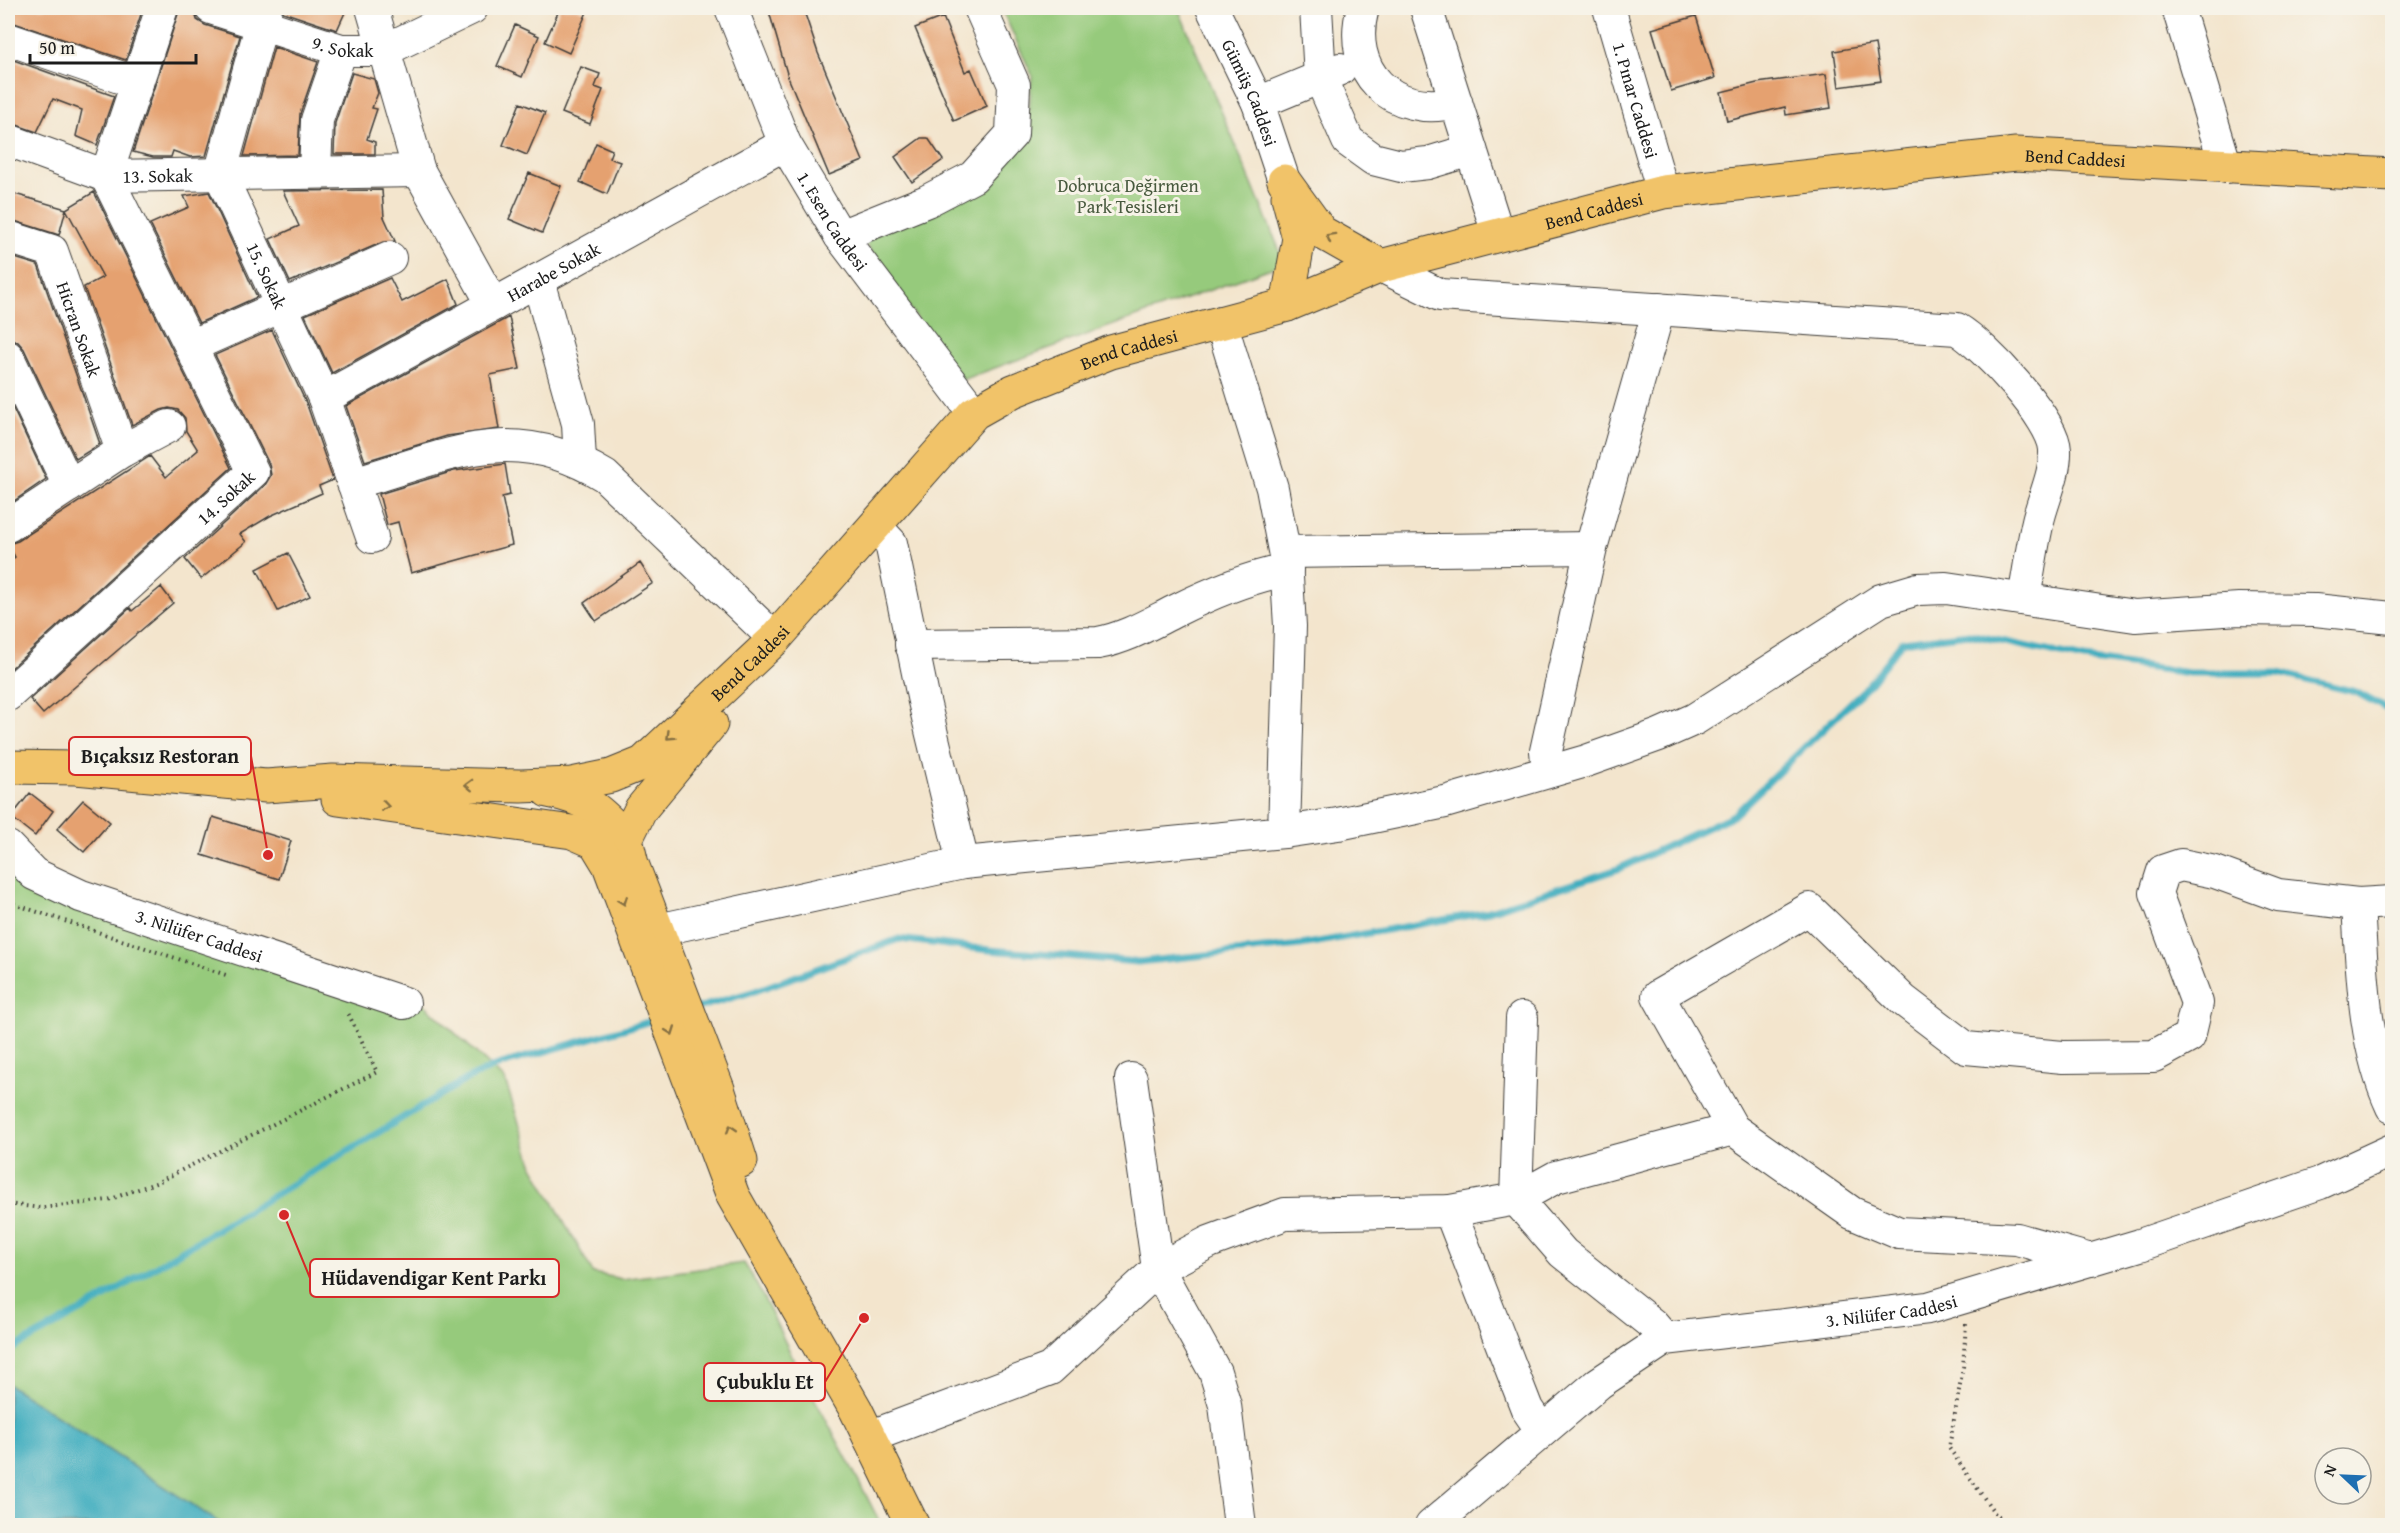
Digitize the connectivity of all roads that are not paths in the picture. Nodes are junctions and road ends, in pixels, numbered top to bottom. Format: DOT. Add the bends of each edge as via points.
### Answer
graph roads {
  1 [pos="162,8"];
  2 [pos="211,8"];
  3 [pos="372,8"];
  4 [pos="472,8"];
  5 [pos="731,8"];
  6 [pos="980,8"];
  7 [pos="1212,8"];
  8 [pos="1316,8"];
  9 [pos="1363,8"];
  10 [pos="1426,8"];
  11 [pos="1609,8"];
  12 [pos="2178,8"];
  13 [pos="263,16"];
  14 [pos="8,39"];
  15 [pos="341,50"];
  16 [pos="385,50"];
  17 [pos="1363,59"];
  18 [pos="1320,77"];
  19 [pos="137,83"];
  20 [pos="1456,102"];
  21 [pos="1258,103"];
  22 [pos="8,141"];
  23 [pos="785,144"];
  24 [pos="1471,150"];
  25 [pos="2226,167"];
  26 [pos="419,171"];
  27 [pos="315,172"];
  28 [pos="220,174"];
  29 [pos="106,176"];
  30 [pos="2392,176"];
  31 [pos="1284,181"];
  32 [pos="1663,192"];
  33 [pos="1498,234"];
  34 [pos="840,236"];
  35 [pos="8,237"];
  36 [pos="390,258"];
  37 [pos="1381,266"];
  38 [pos="538,280"];
  39 [pos="281,305"];
  40 [pos="493,305"];
  41 [pos="1287,305"];
  42 [pos="1659,309"];
  43 [pos="1221,322"];
  44 [pos="191,346"];
  45 [pos="8,357"];
  46 [pos="324,398"];
  47 [pos="974,413"];
  48 [pos="169,426"];
  49 [pos="122,450"];
  50 [pos="580,461"];
  51 [pos="353,483"];
  52 [pos="69,486"];
  53 [pos="8,526"];
  54 [pos="875,526"];
  55 [pos="372,537"];
  56 [pos="1591,548"];
  57 [pos="1286,561"];
  58 [pos="2024,598"];
  59 [pos="2392,618"];
  60 [pos="775,639"];
  61 [pos="911,645"];
  62 [pos="8,695"];
  63 [pos="643,763"];
  64 [pos="8,767"];
  65 [pos="1548,771"];
  66 [pos="266,786"];
  67 [pos="521,786"];
  68 [pos="618,831"];
  69 [pos="1284,832"];
  70 [pos="8,847"];
  71 [pos="963,863"];
  72 [pos="2392,902"];
  73 [pos="2358,904"];
  74 [pos="658,930"];
  75 [pos="663,973"];
  76 [pos="404,1003"];
  77 [pos="1522,1018"];
  78 [pos="1131,1079"];
  79 [pos="2392,1107"];
  80 [pos="1733,1129"];
  81 [pos="2392,1150"];
  82 [pos="1516,1199"];
  83 [pos="1450,1211"];
  84 [pos="2091,1260"];
  85 [pos="1158,1269"];
  86 [pos="1665,1339"];
  87 [pos="1542,1431"];
  88 [pos="869,1437"];
  89 [pos="913,1526"];
  90 [pos="1240,1526"];
  91 [pos="1431,1526"];
  1 -- 19 [label="street"];
  2 -- 13 [label="street, 9. Sokak"];
  3 -- 16 [label="street"];
  4 -- 16 [label="street, 9. Sokak"];
  5 -- 23 [label="street, 1. Esen Caddesi"];
  6 -- 34 [label="street" via="1014,85 1012,134 974,177 927,201"];
  7 -- 21 [label="street, Gümüş Caddesi"];
  8 -- 18 [label="street"];
  9 -- 17 [label="street" via="1358,33"];
  10 -- 20 [label="street"];
  11 -- 32 [label="street, 1. Pınar Caddesi"];
  12 -- 25 [label="street"];
  13 -- 15 [label="street, 9. Sokak"];
  13 -- 28 [label="street"];
  14 -- 19 [label="street"];
  15 -- 16 [label="street, 9. Sokak"];
  15 -- 27 [label="street" via="316,120"];
  16 -- 26 [label="street"];
  17 -- 18 [label="street"];
  17 -- 20 [label="street" via="1381,88 1402,101 1425,107"];
  18 -- 21 [label="street"];
  18 -- 24 [label="street" via="1348,141 1373,159 1415,166"];
  19 -- 29 [label="street"];
  20 -- 24 [label="street"];
  21 -- 31 [label="street, Gümüş Caddesi"];
  22 -- 29 [label="street, 13. Sokak"];
  23 -- 34 [label="street, 1. Esen Caddesi"];
  23 -- 38 [label="street, Harabe Sokak"];
  24 -- 33 [label="street"];
  25 -- 30 [label="main road, Bend Caddesi"];
  25 -- 32 [label="main road, Bend Caddesi" via="2016,154"];
  26 -- 27 [label="street, 13. Sokak"];
  26 -- 40 [label="street"];
  27 -- 28 [label="street, 13. Sokak"];
  28 -- 29 [label="street, 13. Sokak"];
  28 -- 39 [label="street, 15. Sokak"];
  29 -- 44 [label="street, 14. Sokak"];
  37 -- 31 [label="main road, one-way" via="1321,232"];
  31 -- 41 [label="main road" via="1299,238"];
  32 -- 33 [label="main road, Bend Caddesi"];
  33 -- 37 [label="main road, Bend Caddesi"];
  34 -- 47 [label="street, 1. Esen Caddesi"];
  35 -- 49 [label="street, Hicran Sokak" via="52,251"];
  36 -- 39 [label="street"];
  37 -- 41 [label="main road, Bend Caddesi"];
  37 -- 42 [label="street" via="1440,296"];
  38 -- 40 [label="street, Harabe Sokak"];
  38 -- 50 [label="street" via="578,424"];
  39 -- 44 [label="street"];
  39 -- 46 [label="street, 15. Sokak"];
  40 -- 46 [label="street, Harabe Sokak"];
  41 -- 43 [label="main road, Bend Caddesi"];
  42 -- 56 [label="street"];
  42 -- 58 [label="street" via="1936,326 1957,329 1968,336 2005,372 2052,432 2055,452"];
  43 -- 47 [label="main road, Bend Caddesi" via="1111,352 1013,391"];
  43 -- 57 [label="street" via="1272,488"];
  44 -- 62 [label="street, 14. Sokak" via="253,472"];
  45 -- 52 [label="street"];
  46 -- 51 [label="street, 15. Sokak"];
  47 -- 54 [label="main road, Bend Caddesi"];
  48 -- 49 [label="street"];
  49 -- 52 [label="street"];
  50 -- 51 [label="street" via="534,446 490,445"];
  50 -- 60 [label="street" via="622,491"];
  51 -- 55 [label="street, 15. Sokak"];
  52 -- 53 [label="street"];
  54 -- 60 [label="main road, Bend Caddesi"];
  54 -- 61 [label="street" via="891,543"];
  56 -- 57 [label="street"];
  56 -- 65 [label="street" via="1546,751"];
  57 -- 61 [label="street" via="1118,639 1098,643"];
  57 -- 69 [label="street" via="1290,626"];
  58 -- 59 [label="street" via="2135,616 2239,609 2315,610"];
  58 -- 65 [label="street" via="1946,588 1899,593 1865,609 1695,719 1623,749"];
  60 -- 63 [label="main road, Bend Caddesi, one-way"];
  60 -- 68 [label="main road" via="742,687"];
  61 -- 71 [label="street"];
  63 -- 67 [label="main road, Bend Caddesi" via="592,780"];
  63 -- 68 [label="main road" via="622,794"];
  64 -- 66 [label="main road, Bend Caddesi" via="76,768"];
  65 -- 69 [label="street" via="1445,802"];
  67 -- 66 [label="main road, Bend Caddesi, one-way" via="333,781"];
  66 -- 68 [label="main road, one-way" via="572,832 595,842"];
  67 -- 68 [label="main road" via="570,795 592,805"];
  68 -- 74 [label="main road"];
  68 -- 75 [label="main road, one-way"];
  69 -- 71 [label="street"];
  70 -- 76 [label="street, 3. Nilüfer Caddesi" via="34,874 81,896"];
  71 -- 74 [label="street"];
  72 -- 73 [label="street"];
  73 -- 79 [label="street" via="2372,1041"];
  73 -- 80 [label="street" via="2278,895 2215,872 2181,865 2163,871 2156,893 2197,1003 2189,1037 2154,1056 2063,1057 1966,1048 1903,1000 1809,909 1658,996"];
  74 -- 75 [label="main road"];
  75 -- 88 [label="main road" via="774,1265"];
  77 -- 82 [label="street"];
  78 -- 85 [label="street"];
  80 -- 82 [label="street" via="1556,1177"];
  80 -- 84 [label="street" via="1852,1213 1899,1233 2017,1239"];
  81 -- 84 [label="street, 3. Nilüfer Caddesi" via="2320,1182"];
  82 -- 83 [label="street"];
  82 -- 86 [label="street" via="1563,1253 1652,1324"];
  83 -- 85 [label="street" via="1285,1214 1209,1242"];
  83 -- 87 [label="street" via="1527,1409"];
  84 -- 86 [label="street, 3. Nilüfer Caddesi" via="1928,1308"];
  85 -- 88 [label="street" via="1050,1369"];
  85 -- 90 [label="street" via="1215,1372 1225,1405"];
  86 -- 87 [label="street, 3. Nilüfer Caddesi" via="1599,1383"];
  87 -- 91 [label="street, 3. Nilüfer Caddesi"];
  88 -- 89 [label="main road"];
}
